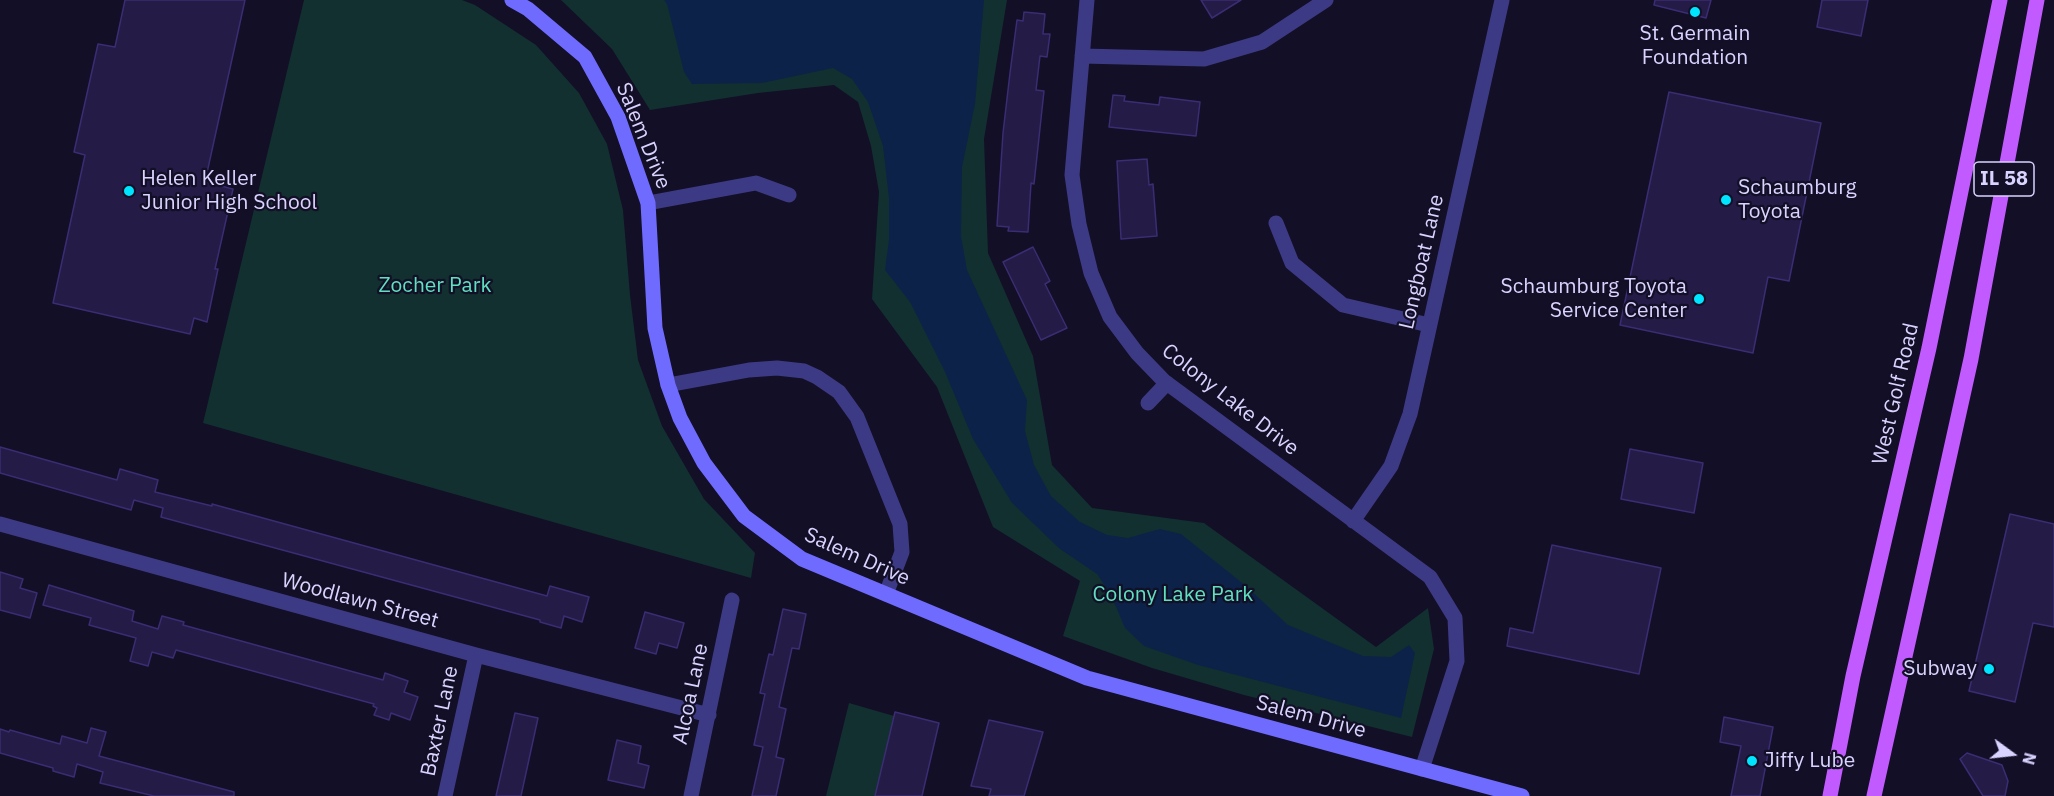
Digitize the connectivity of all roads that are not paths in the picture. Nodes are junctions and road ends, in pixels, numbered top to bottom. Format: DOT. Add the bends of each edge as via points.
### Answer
graph roads {
  1 [pos="512,0"];
  2 [pos="1087,0"];
  3 [pos="1326,0"];
  4 [pos="1502,0"];
  5 [pos="2000,0"];
  6 [pos="2037,0"];
  7 [pos="1082,56"];
  8 [pos="789,195"];
  9 [pos="648,203"];
  10 [pos="1276,223"];
  11 [pos="1429,325"];
  12 [pos="1167,383"];
  13 [pos="668,385"];
  14 [pos="1148,403"];
  15 [pos="1353,521"];
  16 [pos="0,524"];
  17 [pos="886,594"];
  18 [pos="732,600"];
  19 [pos="476,655"];
  20 [pos="709,715"];
  21 [pos="1422,769"];
  22 [pos="445,796"];
  23 [pos="691,796"];
  24 [pos="1522,796"];
  25 [pos="1830,796"];
  26 [pos="1874,796"];
  1 -- 9 [label="street, Salem Drive" via="585,57 618,117"];
  2 -- 7 [label="street, Colony Lake Drive"];
  3 -- 7 [label="street" via="1262,42 1204,59"];
  4 -- 11 [label="street, Longboat Lane"];
  5 -- 25 [label="main road, West Golf Road / IL 58" via="1929,348 1853,676"];
  6 -- 26 [label="main road, IL 58" via="1971,359"];
  7 -- 12 [label="street, Colony Lake Drive" via="1072,175 1091,273 1110,317 1137,353"];
  8 -- 9 [label="street" via="756,183"];
  9 -- 13 [label="street, Salem Drive" via="655,328"];
  10 -- 11 [label="street" via="1292,264 1343,305"];
  11 -- 15 [label="street, Longboat Lane" via="1410,414 1391,466"];
  12 -- 14 [label="street"];
  12 -- 15 [label="street, Colony Lake Drive"];
  13 -- 17 [label="street, Salem Drive" via="704,463 744,516 802,560"];
  13 -- 17 [label="street" via="777,368 804,371 839,392 857,417 900,524 902,552"];
  15 -- 21 [label="street, Colony Lake Drive" via="1430,576 1455,618 1456,661"];
  16 -- 19 [label="street, Woodlawn Street"];
  17 -- 21 [label="street, Salem Drive" via="1087,678"];
  18 -- 20 [label="street, Alcoa Lane"];
  19 -- 20 [label="street, Woodlawn Street"];
  19 -- 22 [label="street, Baxter Lane"];
  20 -- 23 [label="street, Alcoa Lane"];
  21 -- 24 [label="street, Salem Drive"];
}
